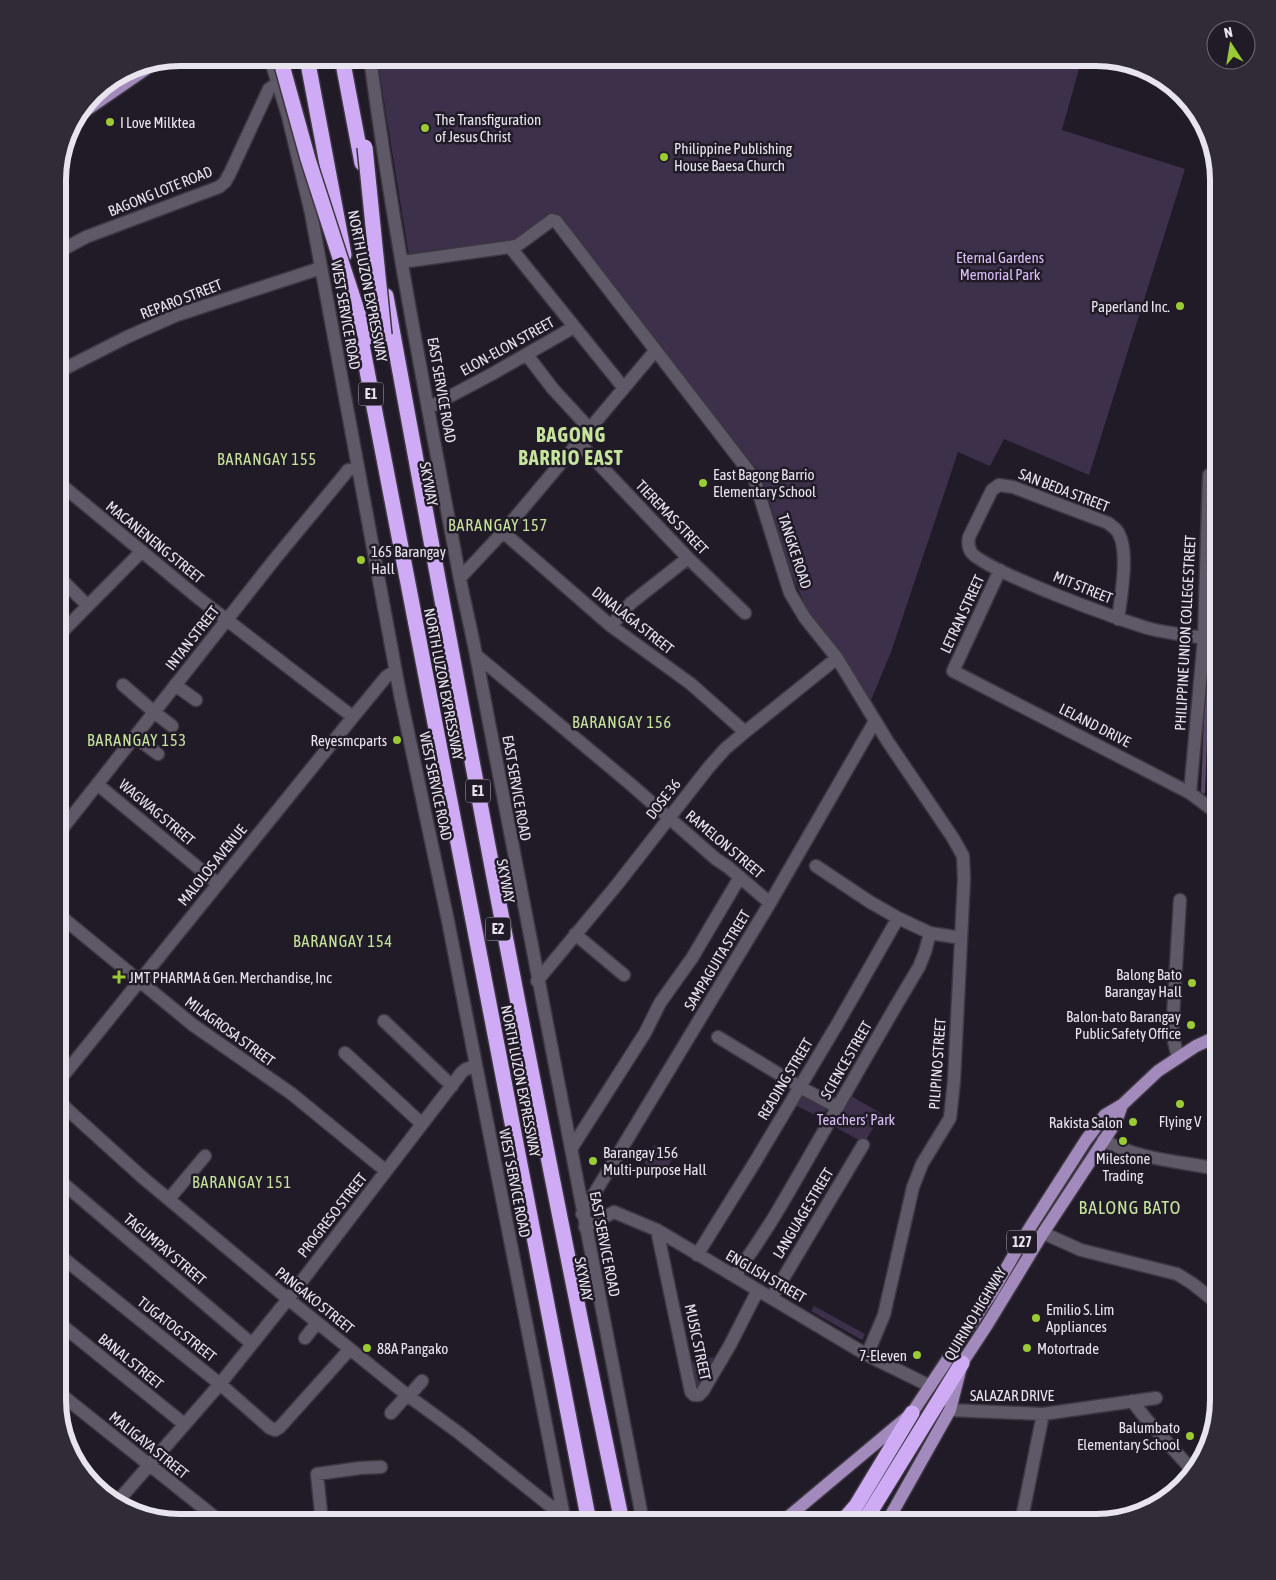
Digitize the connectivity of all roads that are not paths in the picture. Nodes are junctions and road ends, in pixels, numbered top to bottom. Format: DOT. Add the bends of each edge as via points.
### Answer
graph roads {
  1 [pos="273,66"];
  2 [pos="282,66"];
  3 [pos="309,66"];
  4 [pos="343,66"];
  5 [pos="354,66"];
  6 [pos="371,66"];
  7 [pos="136,75"];
  8 [pos="278,82"];
  9 [pos="101,99"];
  10 [pos="510,247"];
  11 [pos="66,248"];
  12 [pos="402,262"];
  13 [pos="321,268"];
  14 [pos="574,327"];
  15 [pos="655,351"];
  16 [pos="527,354"];
  17 [pos="66,368"];
  18 [pos="623,387"];
  19 [pos="428,408"];
  20 [pos="589,428"];
  21 [pos="578,442"];
  22 [pos="357,468"];
  23 [pos="1209,475"];
  24 [pos="66,489"];
  25 [pos="503,532"];
  26 [pos="969,537"];
  27 [pos="142,552"];
  28 [pos="688,558"];
  29 [pos="1000,570"];
  30 [pos="460,578"];
  31 [pos="66,584"];
  32 [pos="88,606"];
  33 [pos="745,613"];
  34 [pos="1118,619"];
  35 [pos="227,620"];
  36 [pos="612,626"];
  37 [pos="66,628"];
  38 [pos="1204,638"];
  39 [pos="476,655"];
  40 [pos="837,658"];
  41 [pos="395,671"];
  42 [pos="953,671"];
  43 [pos="123,685"];
  44 [pos="175,685"];
  45 [pos="196,700"];
  46 [pos="154,712"];
  47 [pos="353,717"];
  48 [pos="875,721"];
  49 [pos="172,726"];
  50 [pos="745,732"];
  51 [pos="134,737"];
  52 [pos="158,754"];
  53 [pos="97,784"];
  54 [pos="1190,793"];
  55 [pos="1210,808"];
  56 [pos="669,818"];
  57 [pos="66,824"];
  58 [pos="816,866"];
  59 [pos="740,877"];
  60 [pos="964,878"];
  61 [pos="218,884"];
  62 [pos="1180,900"];
  63 [pos="770,903"];
  64 [pos="898,918"];
  65 [pos="66,921"];
  66 [pos="930,933"];
  67 [pos="575,934"];
  68 [pos="961,938"];
  69 [pos="624,975"];
  70 [pos="537,981"];
  71 [pos="139,982"];
  72 [pos="384,1021"];
  73 [pos="718,1036"];
  74 [pos="1210,1040"];
  75 [pos="345,1053"];
  76 [pos="1178,1058"];
  77 [pos="476,1066"];
  78 [pos="66,1072"];
  79 [pos="452,1086"];
  80 [pos="800,1087"];
  81 [pos="1122,1104"];
  82 [pos="837,1107"];
  83 [pos="66,1108"];
  84 [pos="422,1124"];
  85 [pos="1103,1140"];
  86 [pos="863,1145"];
  87 [pos="571,1149"];
  88 [pos="205,1156"];
  89 [pos="1210,1168"];
  90 [pos="386,1171"];
  91 [pos="66,1186"];
  92 [pos="169,1199"];
  93 [pos="582,1214"];
  94 [pos="585,1227"];
  95 [pos="658,1230"];
  96 [pos="1043,1233"];
  97 [pos="697,1255"];
  98 [pos="66,1260"];
  99 [pos="735,1276"];
  100 [pos="758,1290"];
  101 [pos="772,1297"];
  102 [pos="1210,1298"];
  103 [pos="288,1299"];
  104 [pos="317,1323"];
  105 [pos="66,1328"];
  106 [pos="305,1338"];
  107 [pos="252,1344"];
  108 [pos="350,1349"];
  109 [pos="866,1355"];
  110 [pos="962,1363"];
  111 [pos="422,1381"];
  112 [pos="220,1384"];
  113 [pos="930,1386"];
  114 [pos="408,1396"];
  115 [pos="1156,1398"];
  116 [pos="66,1399"];
  117 [pos="1132,1401"];
  118 [pos="950,1410"];
  119 [pos="391,1413"];
  120 [pos="912,1413"];
  121 [pos="1043,1414"];
  122 [pos="184,1424"];
  123 [pos="895,1456"];
  124 [pos="149,1466"];
  125 [pos="1188,1466"];
  126 [pos="381,1468"];
  127 [pos="122,1497"];
  128 [pos="562,1507"];
  129 [pos="1023,1513"];
  130 [pos="211,1514"];
  131 [pos="321,1514"];
  132 [pos="563,1514"];
  133 [pos="587,1514"];
  134 [pos="593,1514"];
  135 [pos="612,1514"];
  136 [pos="620,1514"];
  137 [pos="641,1514"];
  138 [pos="792,1514"];
  139 [pos="849,1514"];
  140 [pos="868,1514"];
  141 [pos="892,1514"];
  1 -- 8 [label="street, WEST SERVICE ROAD"];
  2 -- 134 [label="highway, E2, bridge" via="308,160 366,338"];
  3 -- 133 [label="highway, NORTH LUZON EXPRESSWAY / E1"];
  4 -- 136 [label="highway, NORTH LUZON EXPRESSWAY / E1" via="462,712 568,1264"];
  5 -- 135 [label="highway, SKYWAY / E2, bridge" via="384,335"];
  6 -- 12 [label="street, EAST SERVICE ROAD"];
  7 -- 9 [label="main road"];
  8 -- 11 [label="street, BAGONG LOTE ROAD" via="270,89 230,173 219,187 86,237"];
  8 -- 13 [label="street, WEST SERVICE ROAD" via="297,153"];
  10 -- 12 [label="street"];
  10 -- 14 [label="street"];
  10 -- 15 [label="street, TANGKE ROAD" via="556,220"];
  12 -- 19 [label="street, EAST SERVICE ROAD"];
  13 -- 17 [label="street, REPARO STREET" via="178,315"];
  13 -- 22 [label="street, WEST SERVICE ROAD"];
  14 -- 16 [label="street, ELON-ELON STREET"];
  14 -- 18 [label="street"];
  15 -- 18 [label="street"];
  15 -- 40 [label="street, TANGKE ROAD" via="754,478 790,593 804,618"];
  16 -- 19 [label="street, ELON-ELON STREET"];
  16 -- 20 [label="street" via="553,389"];
  18 -- 20 [label="street"];
  19 -- 30 [label="street, EAST SERVICE ROAD"];
  20 -- 21 [label="street"];
  21 -- 25 [label="street"];
  21 -- 28 [label="street, TIEREMAS STREET"];
  22 -- 35 [label="street, INTAN STREET" via="344,474"];
  22 -- 41 [label="street, WEST SERVICE ROAD"];
  23 -- 38 [label="street, PHILIPPINE UNION COLLEGE STREET"];
  24 -- 27 [label="street, MACANENENG STREET"];
  25 -- 30 [label="street"];
  25 -- 36 [label="street, DINALAGA STREET"];
  26 -- 29 [label="street, MIT STREET" via="970,551"];
  26 -- 34 [label="street, SAN BEDA STREET" via="992,490 999,485 1013,487 1108,523 1118,532 1122,543 1123,583"];
  27 -- 32 [label="street"];
  27 -- 35 [label="street, MACANENENG STREET"];
  28 -- 33 [label="street, TIEREMAS STREET"];
  28 -- 36 [label="street" via="631,602"];
  29 -- 34 [label="street, MIT STREET"];
  29 -- 42 [label="street, LETRAN STREET"];
  30 -- 39 [label="street, EAST SERVICE ROAD"];
  31 -- 32 [label="street"];
  32 -- 37 [label="street"];
  34 -- 38 [label="street, MIT STREET" via="1151,629"];
  35 -- 44 [label="street, INTAN STREET"];
  35 -- 47 [label="street, MACANENENG STREET"];
  36 -- 50 [label="street, DINALAGA STREET" via="691,684"];
  38 -- 54 [label="street, PHILIPPINE UNION COLLEGE STREET"];
  39 -- 56 [label="street, RAMELON STREET"];
  39 -- 70 [label="street, EAST SERVICE ROAD"];
  40 -- 48 [label="street, TANGKE ROAD"];
  40 -- 50 [label="street, DOSE 36"];
  41 -- 47 [label="street, MALOLOS AVENUE" via="386,677"];
  41 -- 77 [label="street, WEST SERVICE ROAD"];
  42 -- 54 [label="street, LELAND DRIVE"];
  43 -- 46 [label="street"];
  44 -- 45 [label="street"];
  44 -- 46 [label="street, INTAN STREET"];
  46 -- 49 [label="street"];
  46 -- 51 [label="street, INTAN STREET"];
  47 -- 61 [label="street, MALOLOS AVENUE"];
  48 -- 60 [label="street, TANGKE ROAD" via="959,848 963,856"];
  48 -- 63 [label="street, SAMPAGUITA STREET"];
  50 -- 56 [label="street, DOSE 36" via="709,766"];
  51 -- 52 [label="street"];
  51 -- 53 [label="street, INTAN STREET"];
  53 -- 57 [label="street, INTAN STREET"];
  53 -- 61 [label="street, WAGWAG STREET"];
  54 -- 55 [label="street, LELAND DRIVE"];
  56 -- 59 [label="street, RAMELON STREET"];
  56 -- 67 [label="street, DOSE 36"];
  58 -- 64 [label="street"];
  59 -- 63 [label="street, RAMELON STREET"];
  59 -- 87 [label="street"];
  60 -- 68 [label="street, PILIPINO STREET"];
  61 -- 71 [label="street, MALOLOS AVENUE"];
  62 -- 76 [label="street" via="1172,1033"];
  63 -- 93 [label="street, SAMPAGUITA STREET"];
  64 -- 66 [label="street"];
  64 -- 80 [label="street, READING STREET"];
  65 -- 71 [label="street, MILAGROSA STREET"];
  66 -- 68 [label="street"];
  66 -- 82 [label="street, SCIENCE STREET" via="918,967"];
  67 -- 69 [label="street"];
  67 -- 70 [label="street, DOSE 36"];
  68 -- 109 [label="street, PILIPINO STREET" via="950,1118 922,1164 913,1187 884,1315"];
  70 -- 87 [label="street, EAST SERVICE ROAD"];
  71 -- 78 [label="street, MALOLOS AVENUE"];
  71 -- 90 [label="street, MILAGROSA STREET" via="193,1025 311,1109"];
  72 -- 79 [label="street"];
  73 -- 80 [label="street"];
  74 -- 76 [label="main road, QUIRINO HIGHWAY / 127"];
  75 -- 84 [label="street"];
  76 -- 81 [label="main road, QUIRINO HIGHWAY / 127" via="1158,1071"];
  77 -- 79 [label="street, PROGRESO STREET" via="466,1069"];
  77 -- 128 [label="street, WEST SERVICE ROAD"];
  79 -- 84 [label="street, PROGRESO STREET"];
  80 -- 82 [label="street"];
  80 -- 97 [label="street, READING STREET"];
  81 -- 85 [label="main road, QUIRINO HIGHWAY / 127" via="1116,1122"];
  81 -- 113 [label="main road, QUIRINO HIGHWAY / 127" via="1105,1115 1086,1140"];
  82 -- 99 [label="street, SCIENCE STREET" via="776,1213"];
  83 -- 92 [label="street, PANGAKO STREET"];
  84 -- 90 [label="street, PROGRESO STREET"];
  85 -- 89 [label="street" via="1119,1149 1149,1158"];
  85 -- 96 [label="main road, QUIRINO HIGHWAY / 127"];
  86 -- 101 [label="street, LANGUAGE STREET"];
  87 -- 93 [label="street, EAST SERVICE ROAD"];
  88 -- 92 [label="street"];
  90 -- 103 [label="street, PROGRESO STREET"];
  91 -- 107 [label="street, TAGUMPAY STREET"];
  92 -- 103 [label="street, PANGAKO STREET"];
  93 -- 94 [label="street, EAST SERVICE ROAD"];
  94 -- 95 [label="street, ENGLISH STREET" via="614,1212"];
  94 -- 137 [label="street, EAST SERVICE ROAD"];
  95 -- 97 [label="street, ENGLISH STREET"];
  95 -- 100 [label="street, MUSIC STREET" via="694,1396 703,1391"];
  96 -- 102 [label="street" via="1081,1250 1177,1274"];
  96 -- 110 [label="main road, QUIRINO HIGHWAY / 127"];
  97 -- 99 [label="street, ENGLISH STREET"];
  98 -- 112 [label="street, TUGATOG STREET"];
  99 -- 100 [label="street, ENGLISH STREET"];
  100 -- 101 [label="street, ENGLISH STREET"];
  101 -- 109 [label="street, ENGLISH STREET"];
  103 -- 104 [label="street, PANGAKO STREET"];
  103 -- 107 [label="street, PROGRESO STREET"];
  104 -- 106 [label="street"];
  104 -- 108 [label="street, PANGAKO STREET"];
  105 -- 122 [label="street, BANAL STREET"];
  107 -- 112 [label="street, PROGRESO STREET"];
  108 -- 112 [label="street, TUGATOG STREET" via="275,1430"];
  108 -- 114 [label="street, PANGAKO STREET"];
  109 -- 113 [label="street, ENGLISH STREET"];
  110 -- 118 [label="main road, QUIRINO HIGHWAY"];
  110 -- 123 [label="highway"];
  111 -- 114 [label="street"];
  112 -- 122 [label="street, PROGRESO STREET"];
  113 -- 120 [label="main road, QUIRINO HIGHWAY / 127"];
  114 -- 119 [label="street"];
  114 -- 128 [label="street, PANGAKO STREET" via="550,1505"];
  115 -- 117 [label="street, SALAZAR DRIVE"];
  116 -- 124 [label="street, MALIGAYA STREET"];
  117 -- 121 [label="street, SALAZAR DRIVE"];
  117 -- 125 [label="street"];
  118 -- 121 [label="street, SALAZAR DRIVE"];
  118 -- 141 [label="main road, QUIRINO HIGHWAY"];
  120 -- 123 [label="highway"];
  120 -- 138 [label="main road, QUIRINO HIGHWAY"];
  121 -- 129 [label="street"];
  122 -- 124 [label="street, PROGRESO STREET"];
  123 -- 139 [label="highway"];
  123 -- 140 [label="highway"];
  124 -- 127 [label="street, PROGRESO STREET"];
  124 -- 130 [label="street, MALIGAYA STREET"];
  126 -- 131 [label="street" via="317,1474"];
  128 -- 132 [label="street, WEST SERVICE ROAD"];
}
